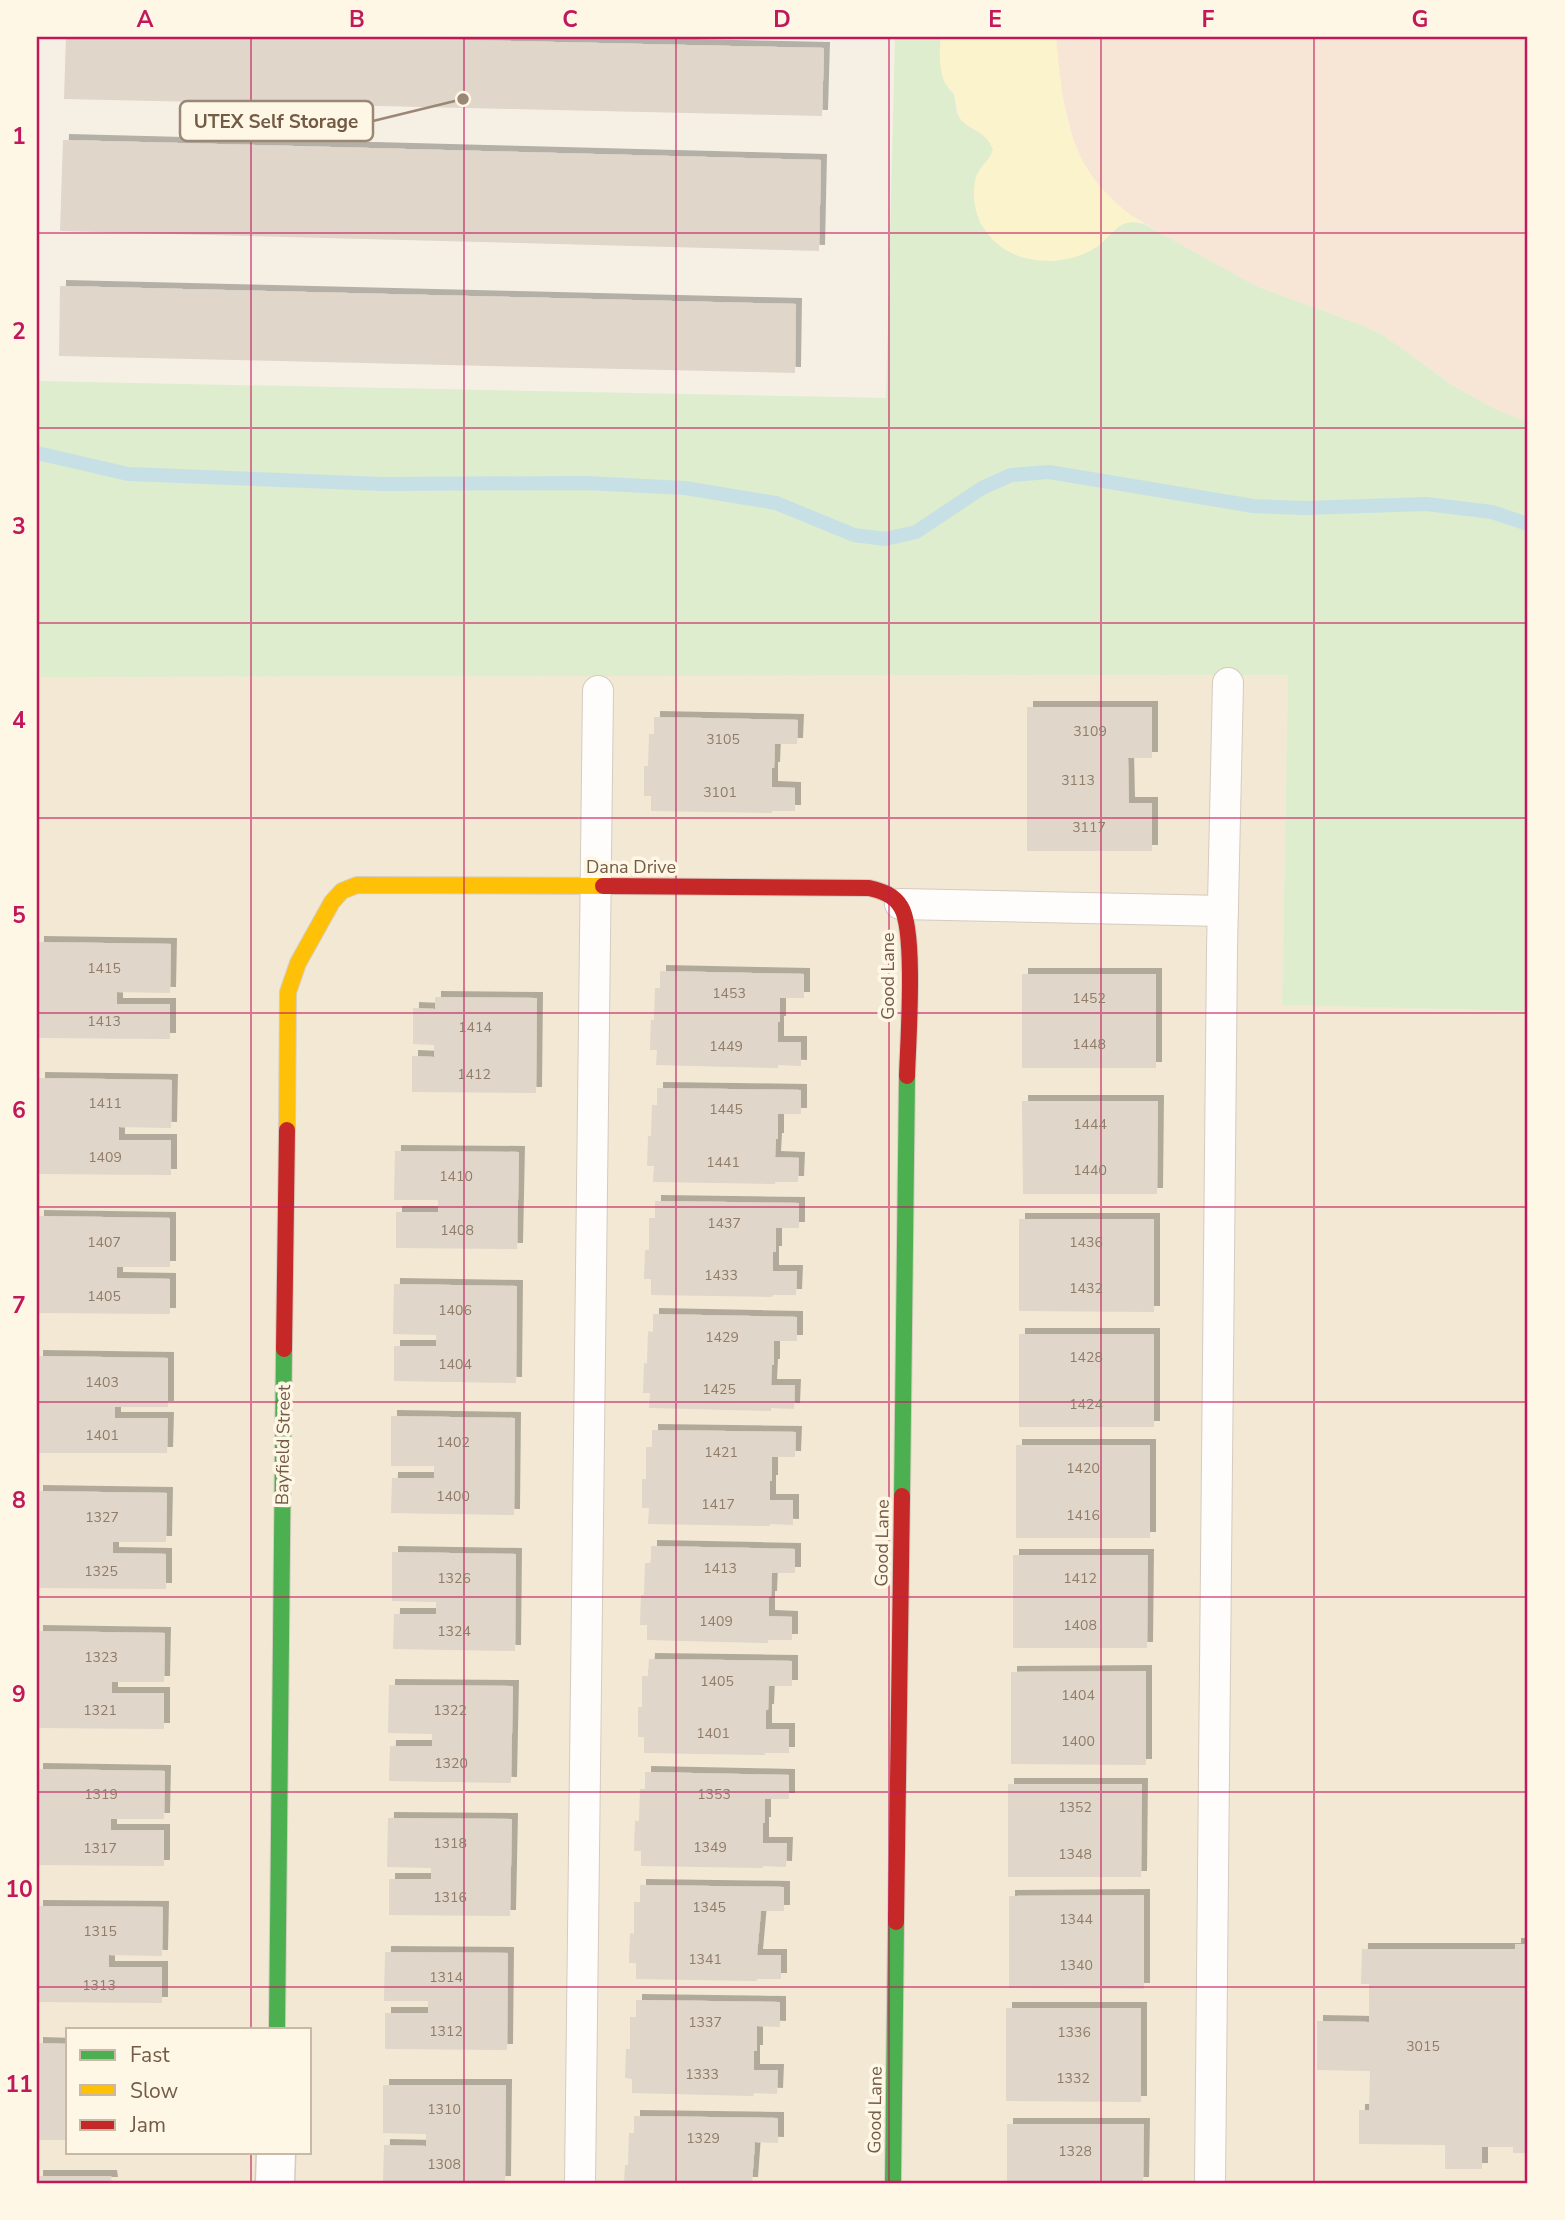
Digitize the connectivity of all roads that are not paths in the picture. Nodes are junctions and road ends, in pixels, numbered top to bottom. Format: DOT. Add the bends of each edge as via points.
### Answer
graph roads {
  1 [pos="1228,683"];
  2 [pos="597,691"];
  3 [pos="357,886"];
  4 [pos="594,886"];
  5 [pos="900,904"];
  6 [pos="1223,911"];
  7 [pos="277,2028"];
  8 [pos="276,2154"];
  9 [pos="275,2183"];
  10 [pos="580,2183"];
  11 [pos="893,2183"];
  12 [pos="1210,2183"];
  1 -- 6 [label="lane"];
  2 -- 4 [label="lane"];
  3 -- 4 [label="street, Dana Drive"];
  3 -- 7 [label="street, Bayfield Street" via="342,891 332,902 298,963 288,992"];
  4 -- 5 [label="street, Dana Drive" via="869,888 883,890"];
  4 -- 10 [label="lane"];
  5 -- 6 [label="lane"];
  5 -- 11 [label="street, Good Lane" via="909,941"];
  6 -- 12 [label="lane"];
  8 -- 9 [label="street"];
}
